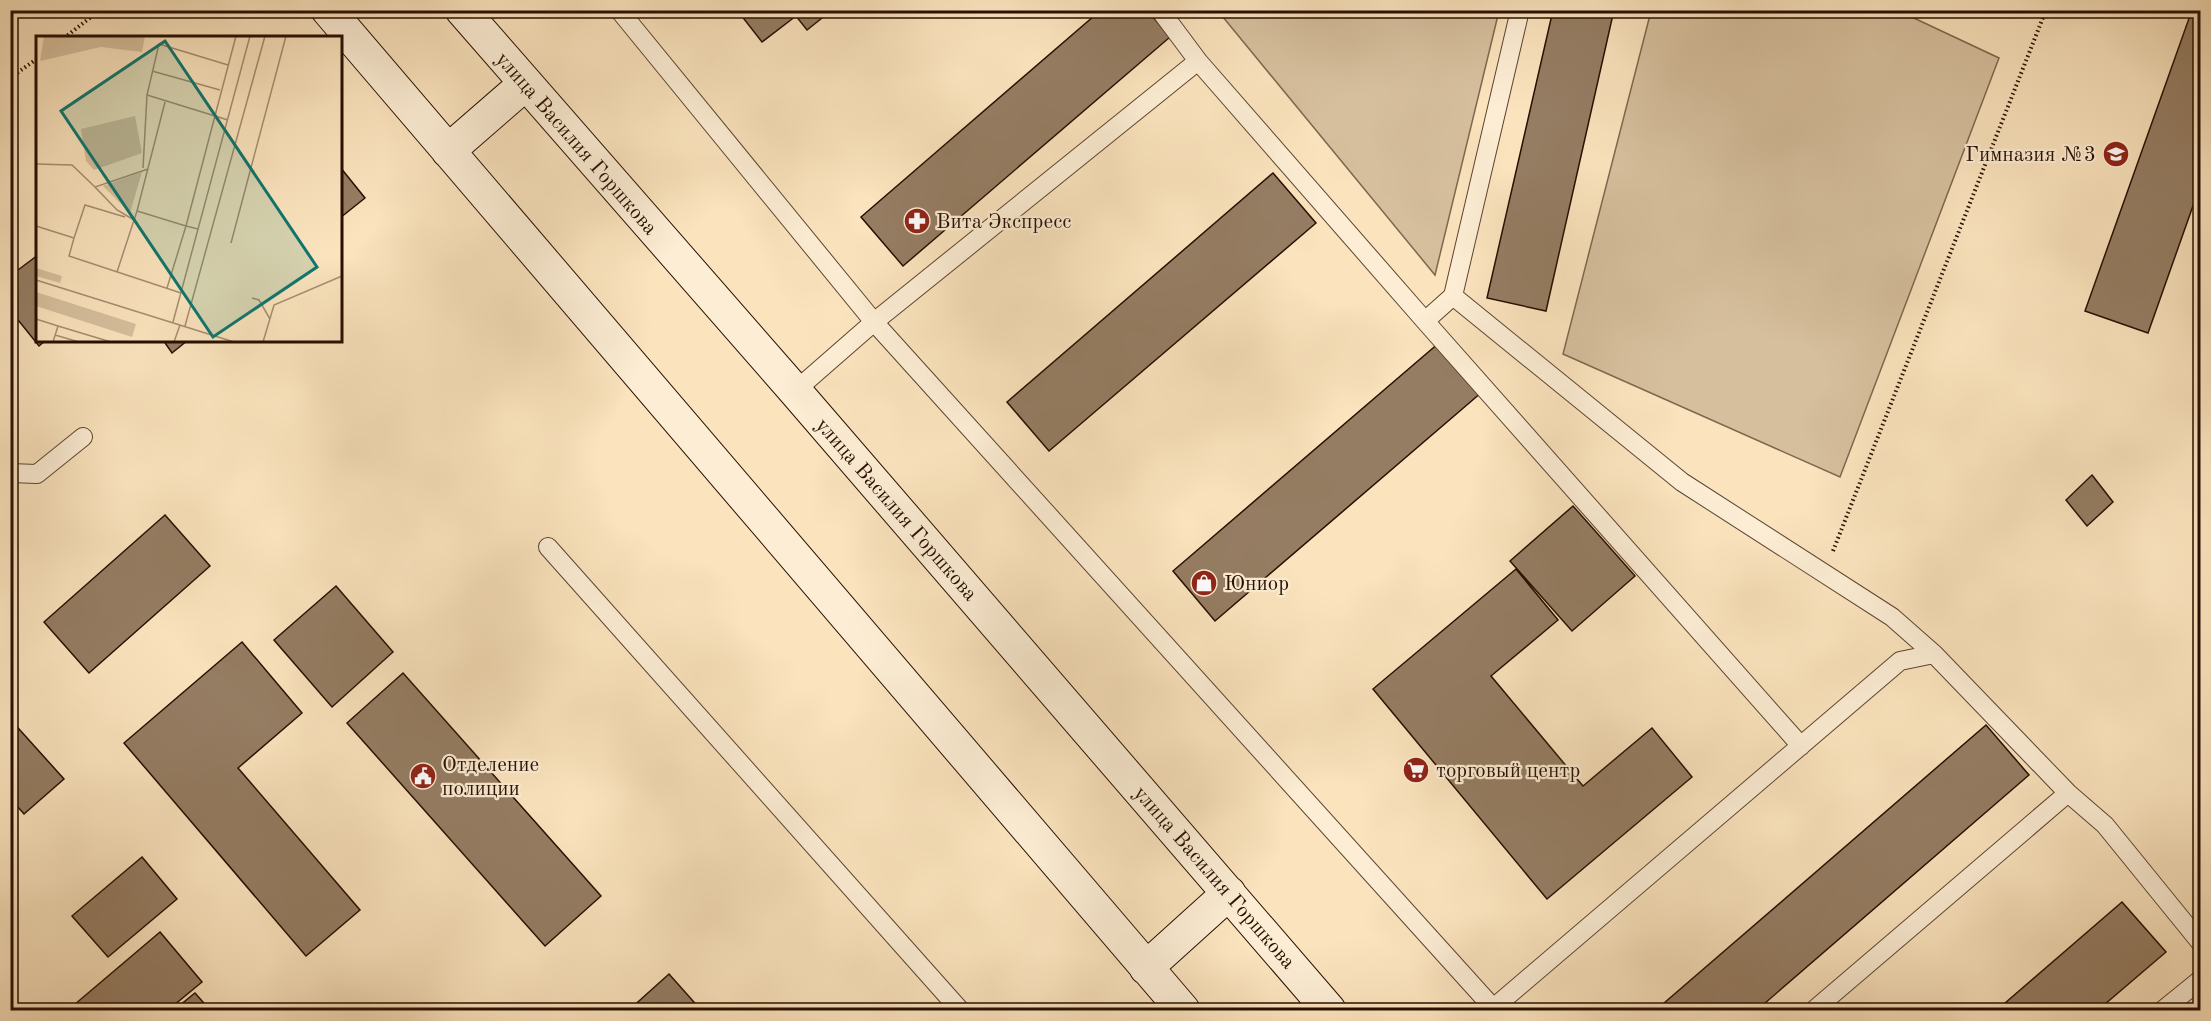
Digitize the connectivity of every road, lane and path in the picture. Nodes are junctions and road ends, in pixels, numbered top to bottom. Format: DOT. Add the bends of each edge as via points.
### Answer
graph roads {
  1 [pos="100,10"];
  2 [pos="165,10"];
  3 [pos="179,10"];
  4 [pos="328,10"];
  5 [pos="462,10"];
  6 [pos="619,10"];
  7 [pos="1160,10"];
  8 [pos="1520,10"];
  9 [pos="2034,10"];
  10 [pos="2045,13"];
  11 [pos="67,36"];
  12 [pos="36,59"];
  13 [pos="1198,61"];
  14 [pos="10,78"];
  15 [pos="525,84"];
  16 [pos="448,152"];
  17 [pos="1453,296"];
  18 [pos="1425,321"];
  19 [pos="874,322"];
  20 [pos="795,391"];
  21 [pos="83,437"];
  22 [pos="10,473"];
  23 [pos="548,547"];
  24 [pos="1824,573"];
  25 [pos="1934,654"];
  26 [pos="1801,746"];
  27 [pos="2068,794"];
  28 [pos="1229,893"];
  29 [pos="2200,942"];
  30 [pos="1146,968"];
  31 [pos="2200,980"];
  32 [pos="1493,1010"];
  33 [pos="960,1011"];
  34 [pos="1183,1011"];
  35 [pos="1329,1011"];
  36 [pos="1814,1011"];
  37 [pos="2163,1011"];
  1 -- 11 [label="path"];
  2 -- 3 [label="path" via="170,17"];
  4 -- 16 [label="main road"];
  5 -- 15 [label="main road, улица Василия Горшкова"];
  6 -- 19 [label="lane"];
  7 -- 13 [label="lane"];
  8 -- 17 [label="lane"];
  9 -- 10 [label="path"];
  10 -- 24 [label="path"];
  12 -- 14 [label="path"];
  13 -- 18 [label="lane"];
  13 -- 19 [label="lane"];
  15 -- 16 [label="main road"];
  15 -- 20 [label="main road, улица Василия Горшкова"];
  16 -- 30 [label="main road"];
  17 -- 18 [label="lane"];
  17 -- 24 [label="lane" via="1682,482"];
  18 -- 26 [label="lane"];
  19 -- 20 [label="lane"];
  19 -- 32 [label="lane"];
  20 -- 28 [label="main road, улица Василия Горшкова"];
  21 -- 22 [label="lane" via="38,474"];
  23 -- 33 [label="lane"];
  24 -- 25 [label="lane" via="1892,616"];
  25 -- 26 [label="lane" via="1900,661"];
  25 -- 27 [label="lane"];
  26 -- 32 [label="lane"];
  27 -- 29 [label="lane" via="2105,825"];
  27 -- 36 [label="lane"];
  28 -- 30 [label="main road"];
  28 -- 35 [label="main road, улица Василия Горшкова"];
  30 -- 34 [label="main road"];
  31 -- 37 [label="lane"];
}
